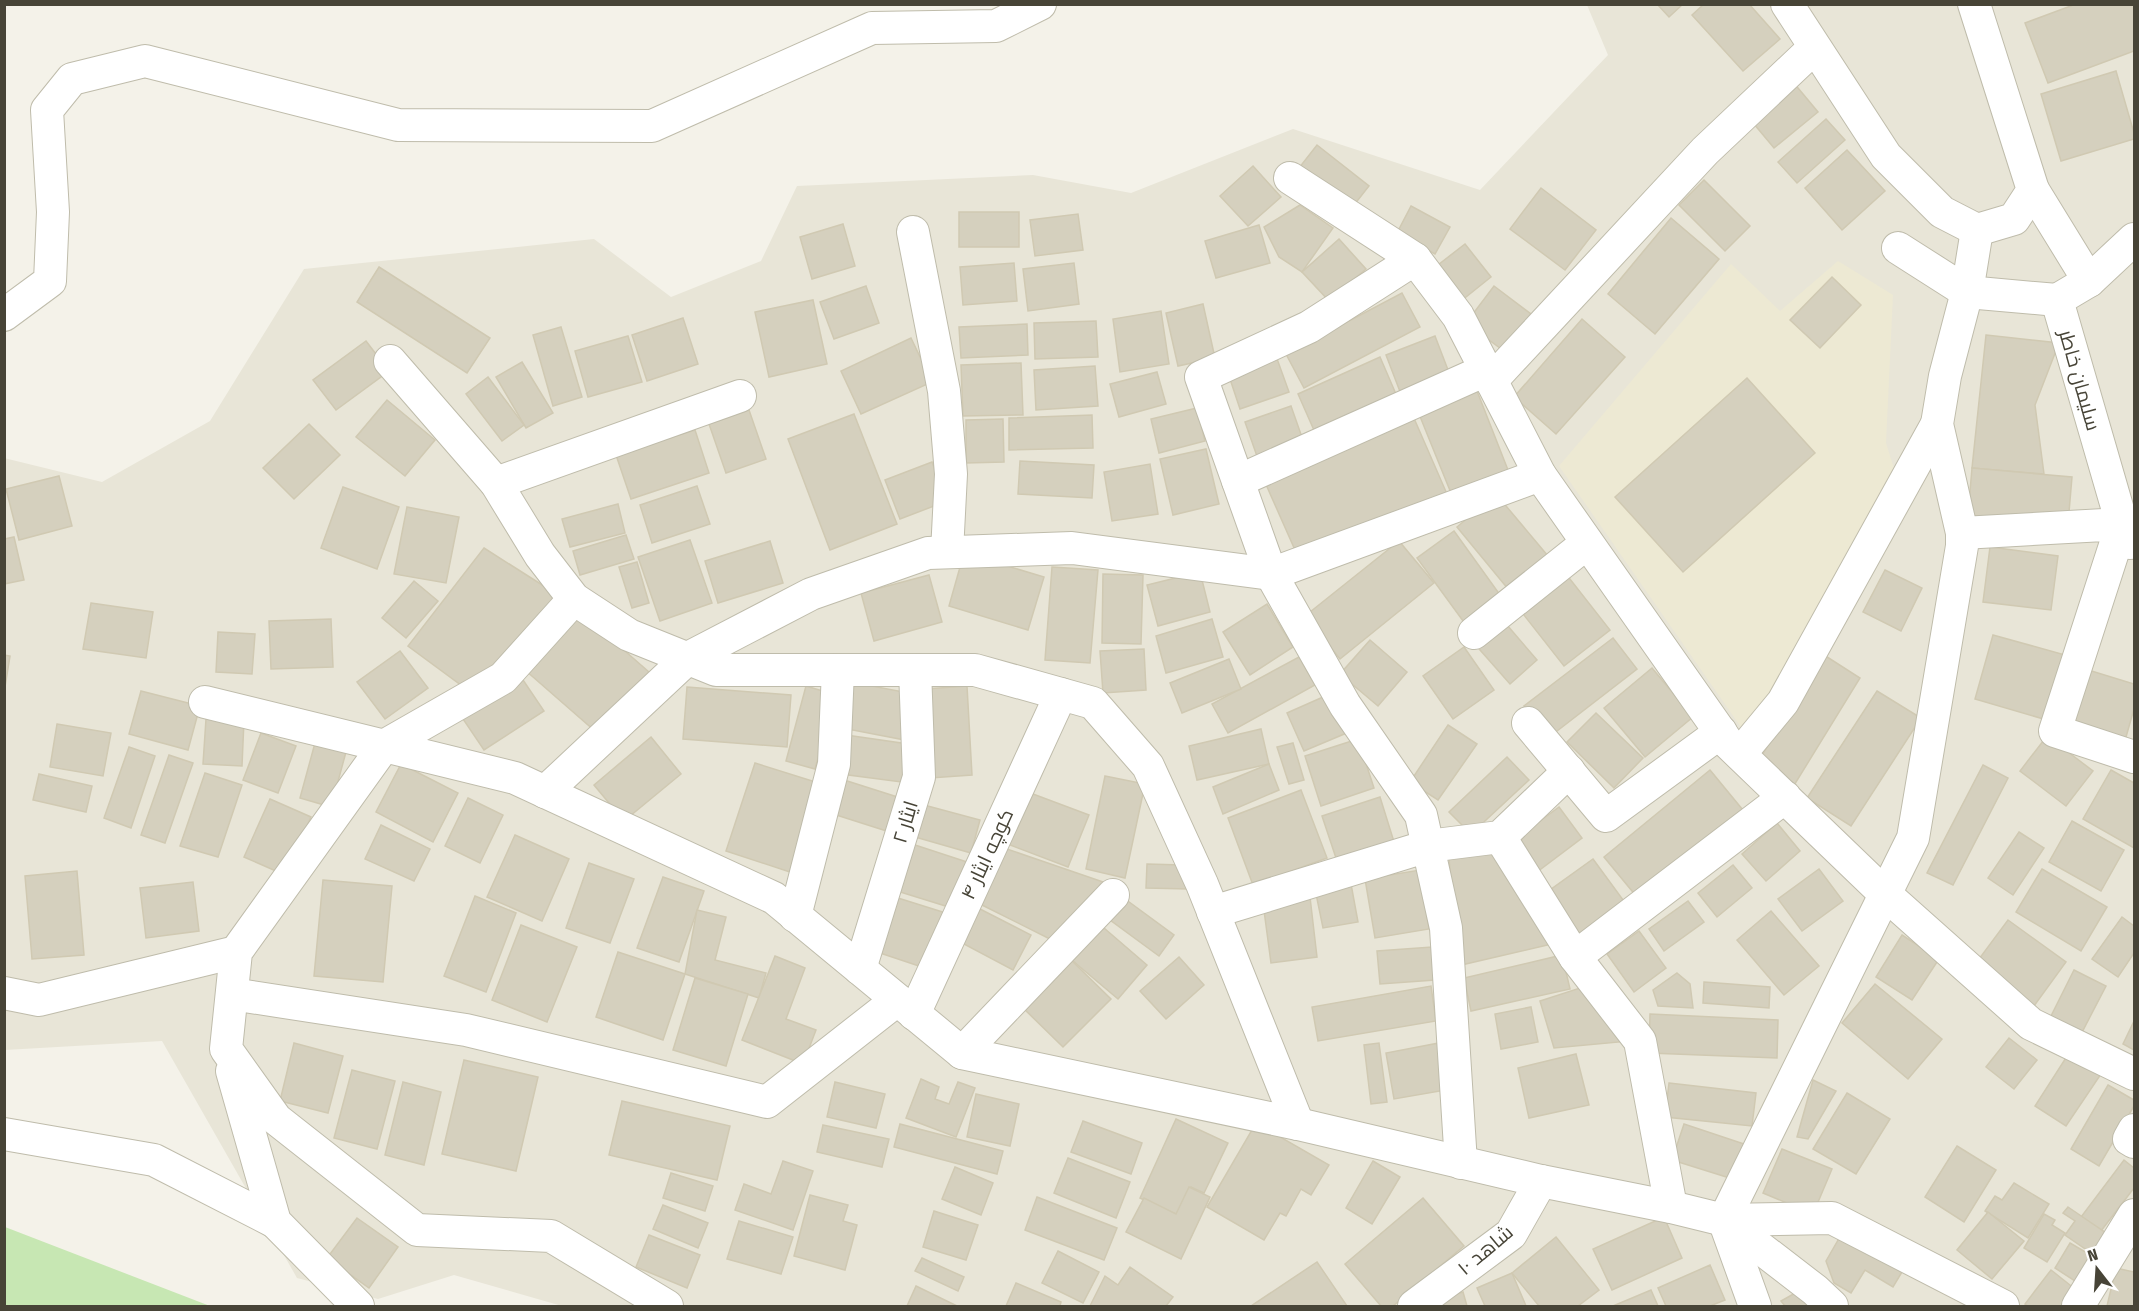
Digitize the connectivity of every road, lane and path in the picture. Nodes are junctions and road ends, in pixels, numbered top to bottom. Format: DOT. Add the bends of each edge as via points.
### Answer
graph roads {
  1 [pos="1040,4"];
  2 [pos="1786,4"];
  3 [pos="1974,4"];
  4 [pos="1814,48"];
  5 [pos="1290,178"];
  6 [pos="2033,190"];
  7 [pos="1977,230"];
  8 [pos="913,232"];
  9 [pos="2134,239"];
  10 [pos="1898,248"];
  11 [pos="1415,259"];
  12 [pos="2089,281"];
  13 [pos="1967,292"];
  14 [pos="2057,300"];
  15 [pos="4,315"];
  16 [pos="390,361"];
  17 [pos="1489,376"];
  18 [pos="740,396"];
  19 [pos="1937,424"];
  20 [pos="1540,475"];
  21 [pos="1238,481"];
  22 [pos="496,483"];
  23 [pos="2122,524"];
  24 [pos="1962,533"];
  25 [pos="1587,543"];
  26 [pos="947,552"];
  27 [pos="2134,555"];
  28 [pos="1271,574"];
  29 [pos="574,599"];
  30 [pos="1474,633"];
  31 [pos="688,658"];
  32 [pos="838,670"];
  33 [pos="915,670"];
  34 [pos="1061,694"];
  35 [pos="205,702"];
  36 [pos="1528,723"];
  37 [pos="1730,743"];
  38 [pos="384,746"];
  39 [pos="2134,758"];
  40 [pos="1569,771"];
  41 [pos="545,792"];
  42 [pos="1785,797"];
  43 [pos="1500,837"];
  44 [pos="1428,846"];
  45 [pos="1885,894"];
  46 [pos="1113,895"];
  47 [pos="1213,912"];
  48 [pos="795,916"];
  49 [pos="236,952"];
  50 [pos="1575,957"];
  51 [pos="860,969"];
  52 [pos="4,993"];
  53 [pos="232,994"];
  54 [pos="905,1007"];
  55 [pos="226,1049"];
  56 [pos="962,1053"];
  57 [pos="2134,1074"];
  58 [pos="1298,1124"];
  59 [pos="2134,1130"];
  60 [pos="4,1134"];
  61 [pos="2134,1142"];
  62 [pos="1461,1163"];
  63 [pos="1541,1181"];
  64 [pos="1671,1207"];
  65 [pos="2134,1215"];
  66 [pos="1724,1220"];
  67 [pos="275,1222"];
  68 [pos="358,1306"];
  69 [pos="667,1306"];
  70 [pos="1414,1306"];
  71 [pos="1755,1306"];
  72 [pos="1832,1306"];
  73 [pos="2003,1306"];
  74 [pos="2078,1306"];
  1 -- 15 [label="street" via="996,26 872,28 652,126 398,125 145,61 72,79 47,110 53,212 50,280"];
  2 -- 4 [label="street"];
  3 -- 6 [label="street"];
  4 -- 7 [label="street" via="1886,156 1942,212"];
  4 -- 17 [label="street" via="1705,151"];
  5 -- 11 [label="street"];
  6 -- 7 [label="street" via="2014,219"];
  6 -- 12 [label="street"];
  7 -- 13 [label="street"];
  8 -- 26 [label="street" via="944,391 951,474"];
  9 -- 12 [label="street"];
  10 -- 13 [label="street"];
  11 -- 17 [label="street" via="1458,316"];
  11 -- 21 [label="street" via="1308,327 1201,377"];
  12 -- 14 [label="street"];
  13 -- 14 [label="street"];
  13 -- 19 [label="street"];
  14 -- 23 [label="street, سلیمان خاطر"];
  16 -- 22 [label="street"];
  17 -- 20 [label="street"];
  17 -- 21 [label="street"];
  18 -- 22 [label="street"];
  19 -- 24 [label="street"];
  19 -- 37 [label="street" via="1783,702"];
  20 -- 25 [label="street"];
  20 -- 28 [label="street"];
  21 -- 28 [label="street"];
  22 -- 29 [label="street" via="540,555"];
  23 -- 24 [label="street"];
  23 -- 27 [label="street, سلیمان خاطر"];
  23 -- 39 [label="street" via="2055,731"];
  24 -- 45 [label="street" via="1912,838"];
  25 -- 30 [label="street"];
  25 -- 37 [label="street"];
  26 -- 28 [label="street" via="1072,548"];
  26 -- 31 [label="street" via="928,553 811,594"];
  28 -- 44 [label="street" via="1345,705 1421,815"];
  29 -- 31 [label="street" via="629,635"];
  29 -- 38 [label="street" via="503,678"];
  31 -- 32 [label="street" via="716,670"];
  31 -- 41 [label="street"];
  32 -- 33 [label="street"];
  32 -- 48 [label="street" via="834,764"];
  33 -- 34 [label="street" via="975,670"];
  33 -- 51 [label="street, ایثار ۲" via="919,777"];
  34 -- 47 [label="street" via="1092,703 1148,766"];
  34 -- 54 [label="street, کوچه ایثار ۴"];
  35 -- 38 [label="street"];
  36 -- 40 [label="street"];
  37 -- 40 [label="street" via="1606,816"];
  37 -- 42 [label="street"];
  38 -- 41 [label="street" via="514,778"];
  38 -- 49 [label="street"];
  40 -- 43 [label="street"];
  41 -- 48 [label="street" via="774,898"];
  42 -- 45 [label="street"];
  42 -- 50 [label="street"];
  43 -- 44 [label="street"];
  43 -- 50 [label="street"];
  44 -- 47 [label="street"];
  44 -- 62 [label="street" via="1446,928"];
  45 -- 57 [label="street" via="2031,1024"];
  45 -- 66 [label="street"];
  46 -- 56 [label="street"];
  47 -- 58 [label="street"];
  48 -- 51 [label="street"];
  49 -- 52 [label="street" via="39,1000"];
  49 -- 53 [label="street"];
  50 -- 64 [label="street" via="1640,1041"];
  51 -- 54 [label="street"];
  53 -- 54 [label="street" via="466,1029 767,1102"];
  53 -- 55 [label="street"];
  54 -- 56 [label="street"];
  55 -- 67 [label="street"];
  55 -- 69 [label="street" via="276,1119 417,1230 551,1236"];
  56 -- 58 [label="street"];
  58 -- 62 [label="street"];
  59 -- 61 [label="street" via="2129,1138"];
  60 -- 67 [label="street" via="154,1160"];
  62 -- 63 [label="street"];
  63 -- 64 [label="street"];
  63 -- 70 [label="street, شاهد ۱۰" via="1511,1234"];
  64 -- 66 [label="street"];
  65 -- 74 [label="street"];
  66 -- 71 [label="street"];
  66 -- 72 [label="street"];
  66 -- 73 [label="street" via="1832,1218"];
  67 -- 68 [label="street"];
}
